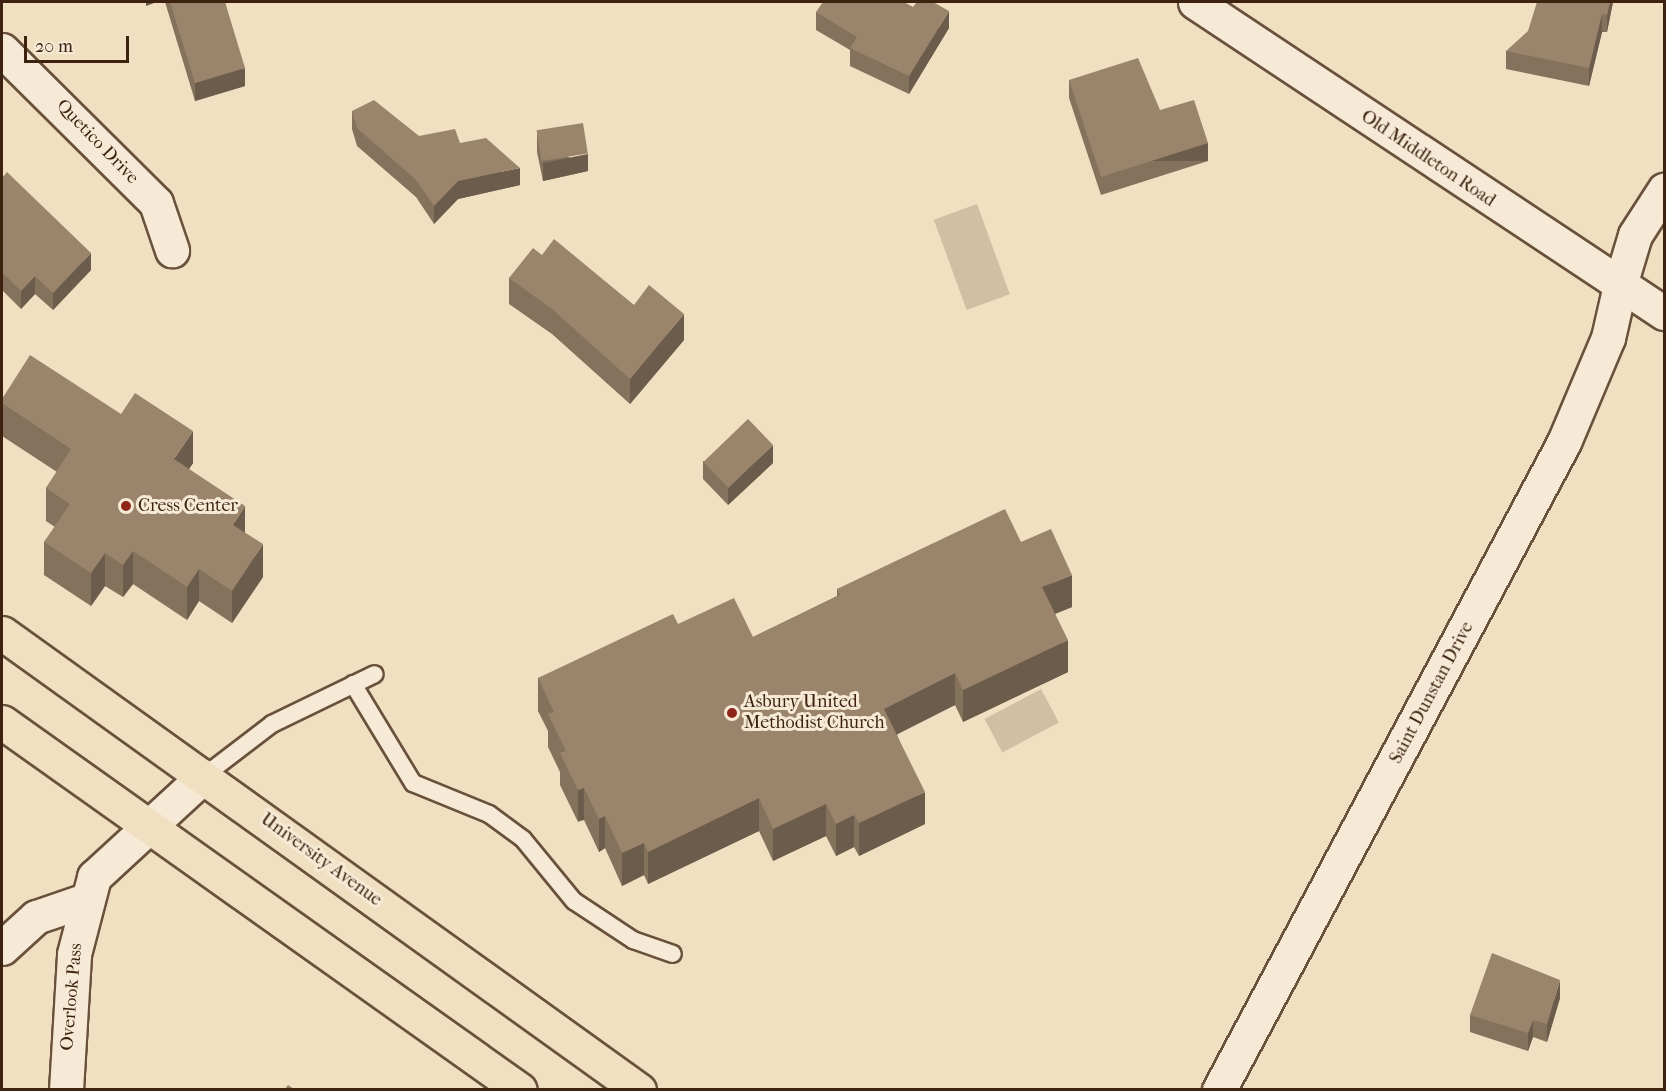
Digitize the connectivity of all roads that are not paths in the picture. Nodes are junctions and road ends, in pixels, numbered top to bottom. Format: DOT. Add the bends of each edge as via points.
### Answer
graph roads {
  1 [pos="1195,2"];
  2 [pos="2,50"];
  3 [pos="1665,190"];
  4 [pos="172,250"];
  5 [pos="1620,285"];
  6 [pos="1665,313"];
  7 [pos="2,633"];
  8 [pos="375,674"];
  9 [pos="352,684"];
  10 [pos="2,722"];
  11 [pos="204,776"];
  12 [pos="143,827"];
  13 [pos="86,900"];
  14 [pos="2,948"];
  15 [pos="673,954"];
  16 [pos="66,1089"];
  17 [pos="520,1089"];
  18 [pos="639,1089"];
  19 [pos="1219,1089"];
  1 -- 5 [label="street, Old Middleton Road"];
  2 -- 4 [label="street, Quetico Drive" via="156,203"];
  3 -- 5 [label="street, Saint Dunstan Drive" via="1635,235"];
  5 -- 6 [label="street, Old Middleton Road"];
  5 -- 19 [label="street, Saint Dunstan Drive" via="1608,338 1564,442"];
  7 -- 11 [label="main road, University Avenue"];
  8 -- 9 [label="lane"];
  9 -- 11 [label="lane" via="272,724"];
  9 -- 15 [label="lane" via="413,783 489,814 523,839 574,901 633,940"];
  10 -- 12 [label="main road"];
  11 -- 12 [label="street, Overlook Pass"];
  11 -- 18 [label="main road, University Avenue"];
  12 -- 13 [label="street, Overlook Pass" via="103,865"];
  12 -- 17 [label="main road"];
  13 -- 14 [label="street" via="36,917"];
  13 -- 16 [label="street, Overlook Pass" via="74,954"];
}
